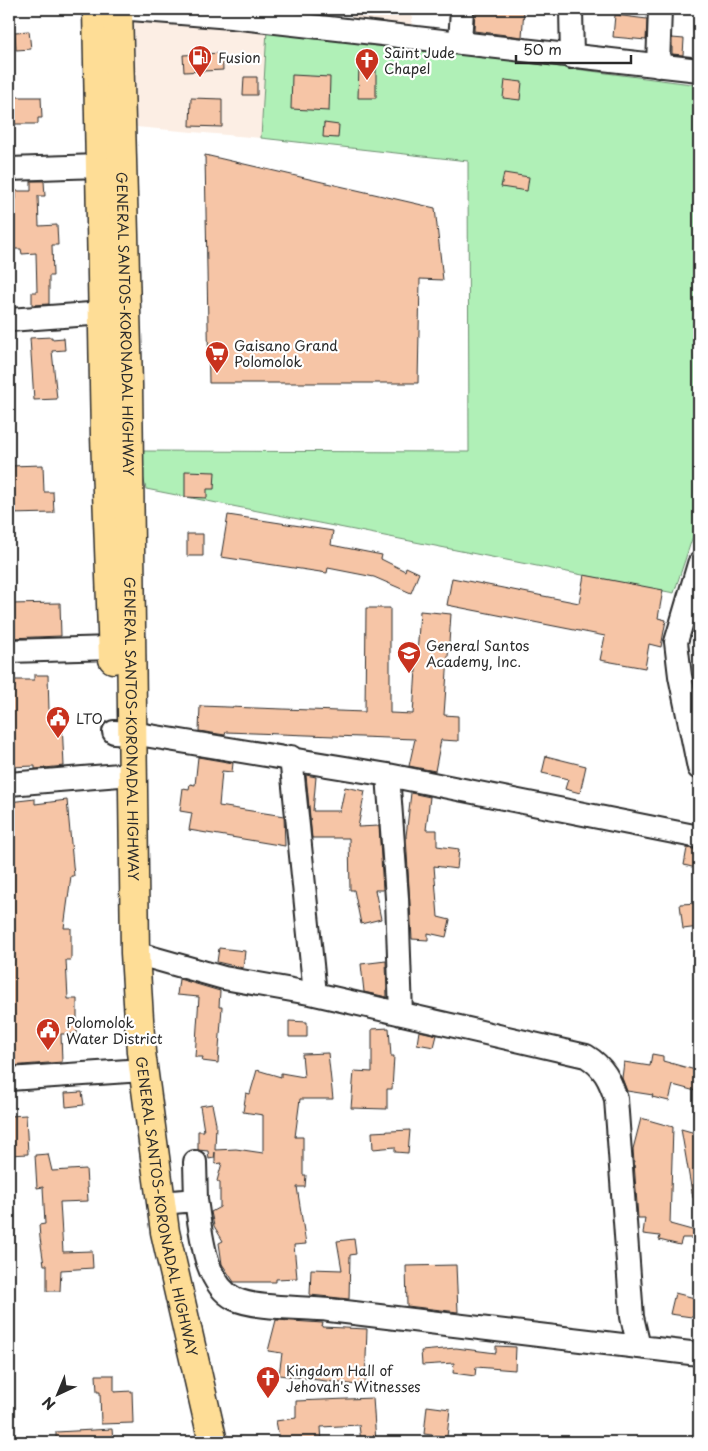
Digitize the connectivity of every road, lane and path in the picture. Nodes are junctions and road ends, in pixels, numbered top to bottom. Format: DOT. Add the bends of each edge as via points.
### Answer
graph roads {
  1 [pos="97,9"];
  2 [pos="101,9"];
  3 [pos="118,9"];
  4 [pos="132,9"];
  5 [pos="462,9"];
  6 [pos="572,9"];
  7 [pos="660,9"];
  8 [pos="460,42"];
  9 [pos="572,57"];
  10 [pos="658,66"];
  11 [pos="699,70"];
  12 [pos="99,166"];
  13 [pos="9,170"];
  14 [pos="104,314"];
  15 [pos="9,320"];
  16 [pos="699,564"];
  17 [pos="113,648"];
  18 [pos="9,651"];
  19 [pos="123,732"];
  20 [pos="291,757"];
  21 [pos="699,768"];
  22 [pos="124,775"];
  23 [pos="388,775"];
  24 [pos="9,784"];
  25 [pos="699,838"];
  26 [pos="135,953"];
  27 [pos="315,994"];
  28 [pos="401,1014"];
  29 [pos="135,1071"];
  30 [pos="9,1078"];
  31 [pos="195,1162"];
  32 [pos="196,1200"];
  33 [pos="161,1203"];
  34 [pos="639,1347"];
  35 [pos="699,1354"];
  36 [pos="194,1442"];
  37 [pos="213,1442"];
  1 -- 2 [label="street"];
  1 -- 12 [label="highway, GENERAL SANTOS-KORONADAL HIGHWAY"];
  3 -- 19 [label="highway, GENERAL SANTOS-KORONADAL HIGHWAY" via="128,385"];
  4 -- 8 [label="street" via="231,16"];
  5 -- 8 [label="street"];
  6 -- 9 [label="street"];
  7 -- 10 [label="street"];
  8 -- 9 [label="street"];
  9 -- 10 [label="street"];
  10 -- 11 [label="street"];
  12 -- 13 [label="street"];
  12 -- 14 [label="highway, GENERAL SANTOS-KORONADAL HIGHWAY"];
  14 -- 15 [label="street"];
  14 -- 17 [label="highway, GENERAL SANTOS-KORONADAL HIGHWAY"];
  16 -- 21 [label="street" via="676,642"];
  17 -- 18 [label="street"];
  17 -- 19 [label="highway, GENERAL SANTOS-KORONADAL HIGHWAY"];
  19 -- 20 [label="street"];
  19 -- 22 [label="highway, GENERAL SANTOS-KORONADAL HIGHWAY"];
  20 -- 23 [label="street"];
  20 -- 27 [label="street"];
  22 -- 24 [label="street"];
  22 -- 26 [label="highway, GENERAL SANTOS-KORONADAL HIGHWAY"];
  22 -- 29 [label="highway, GENERAL SANTOS-KORONADAL HIGHWAY" via="120,1015"];
  23 -- 25 [label="street"];
  23 -- 28 [label="street"];
  26 -- 27 [label="street" via="224,978"];
  26 -- 29 [label="highway, GENERAL SANTOS-KORONADAL HIGHWAY"];
  27 -- 28 [label="street"];
  28 -- 34 [label="street" via="586,1056 604,1070 616,1099 632,1317"];
  29 -- 30 [label="street"];
  29 -- 33 [label="highway, GENERAL SANTOS-KORONADAL HIGHWAY" via="147,1110"];
  29 -- 36 [label="highway, GENERAL SANTOS-KORONADAL HIGHWAY" via="152,1236"];
  31 -- 32 [label="street"];
  32 -- 33 [label="street"];
  32 -- 34 [label="street" via="209,1267 225,1291 235,1299"];
  33 -- 37 [label="highway, GENERAL SANTOS-KORONADAL HIGHWAY" via="164,1232"];
  34 -- 35 [label="street"];
}
